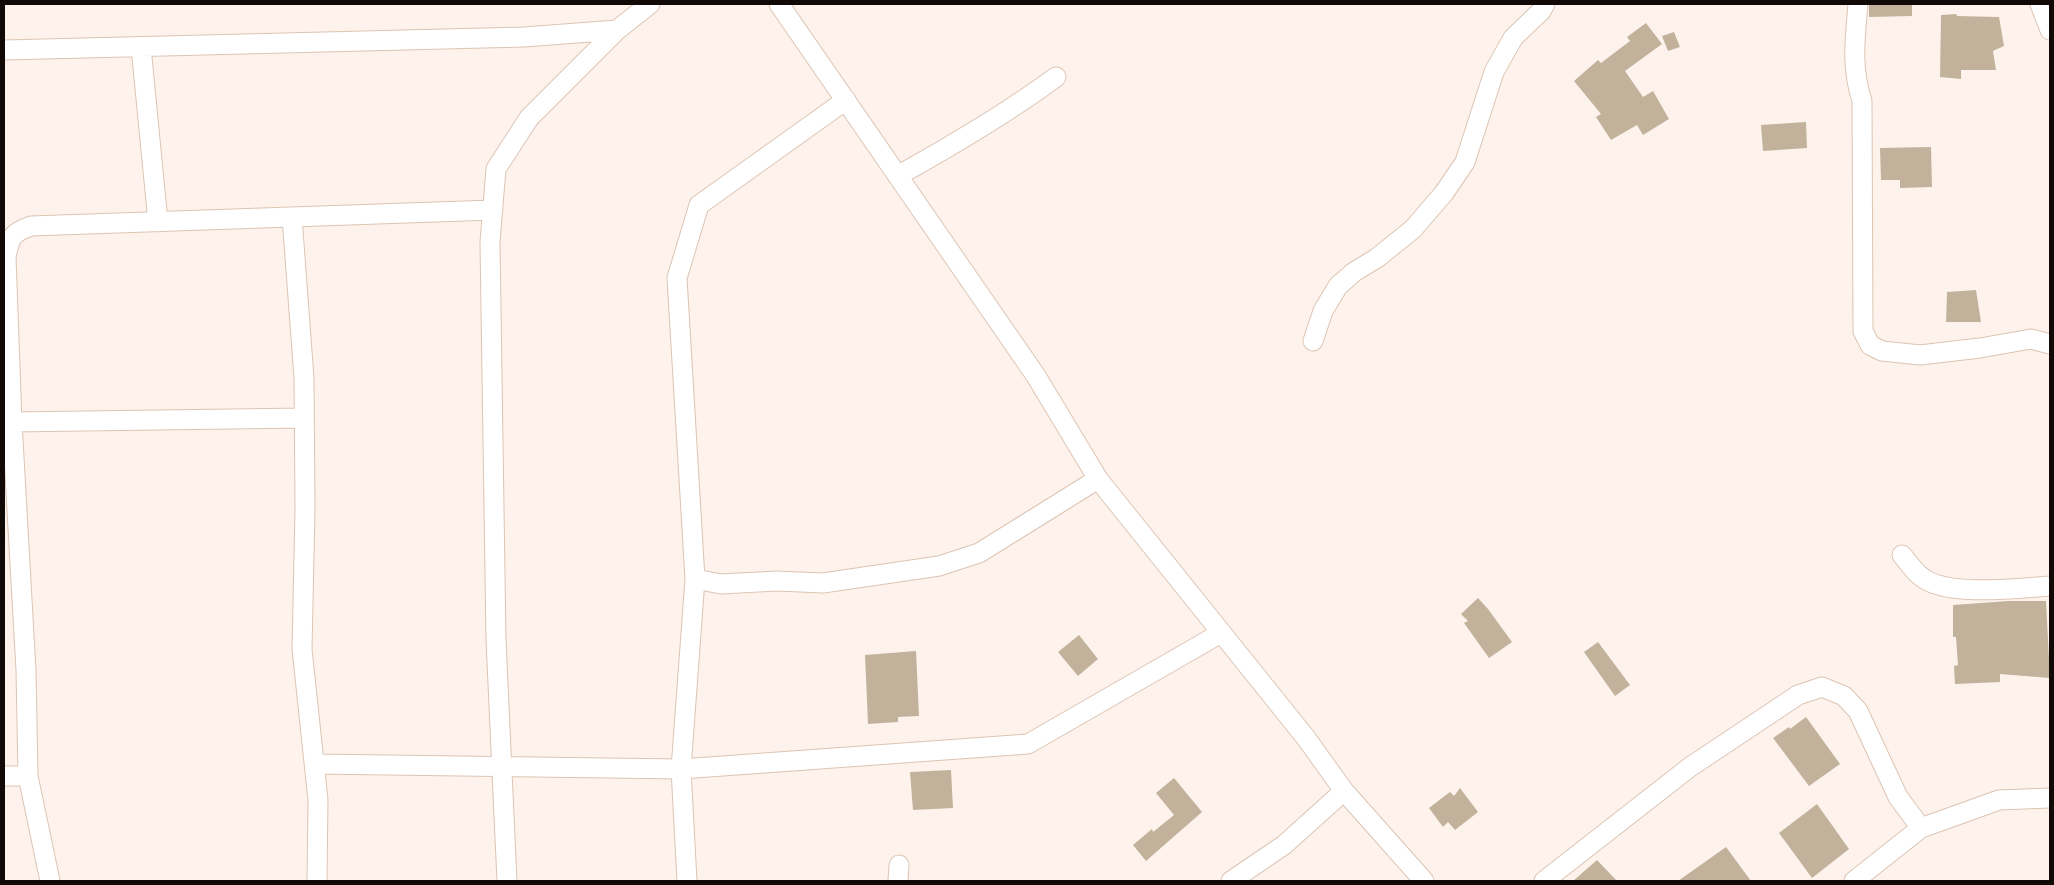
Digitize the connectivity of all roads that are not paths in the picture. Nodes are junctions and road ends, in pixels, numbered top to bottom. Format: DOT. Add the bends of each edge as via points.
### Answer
graph roads {
  1 [pos="650,4"];
  2 [pos="780,4"];
  3 [pos="1545,4"];
  4 [pos="1858,4"];
  5 [pos="2040,4"];
  6 [pos="617,30"];
  7 [pos="2050,30"];
  8 [pos="141,47"];
  9 [pos="4,50"];
  10 [pos="1056,77"];
  11 [pos="846,100"];
  12 [pos="899,175"];
  13 [pos="493,210"];
  14 [pos="292,217"];
  15 [pos="158,222"];
  16 [pos="1312,341"];
  17 [pos="2050,344"];
  18 [pos="304,418"];
  19 [pos="12,422"];
  20 [pos="1098,479"];
  21 [pos="10,504"];
  22 [pos="1902,555"];
  23 [pos="695,578"];
  24 [pos="2050,586"];
  25 [pos="1221,633"];
  26 [pos="314,764"];
  27 [pos="502,766"];
  28 [pos="680,769"];
  29 [pos="4,776"];
  30 [pos="28,776"];
  31 [pos="1344,791"];
  32 [pos="2050,798"];
  33 [pos="1922,828"];
  34 [pos="50,881"];
  35 [pos="317,881"];
  36 [pos="507,881"];
  37 [pos="687,881"];
  38 [pos="1231,881"];
  39 [pos="1424,881"];
  40 [pos="1544,881"];
  41 [pos="1854,881"];
  1 -- 6 [label="street"];
  2 -- 11 [label="street"];
  3 -- 16 [label="street" via="1513,38 1494,72 1465,162 1444,193 1413,229 1338,286 1323,311"];
  4 -- 17 [label="street" via="1854,62 1862,101 1863,331 1870,345 1882,351 1920,355 2031,340"];
  5 -- 7 [label="street"];
  6 -- 8 [label="street" via="524,37"];
  6 -- 13 [label="street" via="529,118 496,169"];
  8 -- 9 [label="street"];
  8 -- 15 [label="street"];
  10 -- 12 [label="street" via="960,141"];
  11 -- 12 [label="street"];
  11 -- 23 [label="street" via="699,205 677,278"];
  12 -- 20 [label="street" via="1036,376"];
  13 -- 14 [label="street"];
  13 -- 27 [label="street" via="490,242 496,630"];
  14 -- 15 [label="street"];
  14 -- 18 [label="street"];
  15 -- 19 [label="street" via="31,226 16,231 6,257"];
  18 -- 19 [label="street"];
  18 -- 26 [label="street" via="302,649"];
  19 -- 21 [label="street"];
  20 -- 23 [label="street" via="979,553 939,566 823,583 721,584"];
  20 -- 25 [label="street"];
  21 -- 30 [label="street" via="26,670"];
  22 -- 24 [label="street" via="1923,579 1950,588 1981,590"];
  23 -- 28 [label="street"];
  25 -- 28 [label="street" via="1028,744"];
  25 -- 31 [label="street" via="1306,738"];
  26 -- 27 [label="street"];
  26 -- 35 [label="street" via="318,800"];
  27 -- 28 [label="street"];
  27 -- 36 [label="street"];
  28 -- 37 [label="street"];
  29 -- 30 [label="street"];
  30 -- 34 [label="street"];
  31 -- 38 [label="street" via="1284,845"];
  31 -- 39 [label="street"];
  32 -- 33 [label="street" via="1999,800"];
  33 -- 40 [label="street" via="1898,797 1858,711 1844,696 1822,687 1798,695 1690,767"];
  33 -- 41 [label="street"];
}
